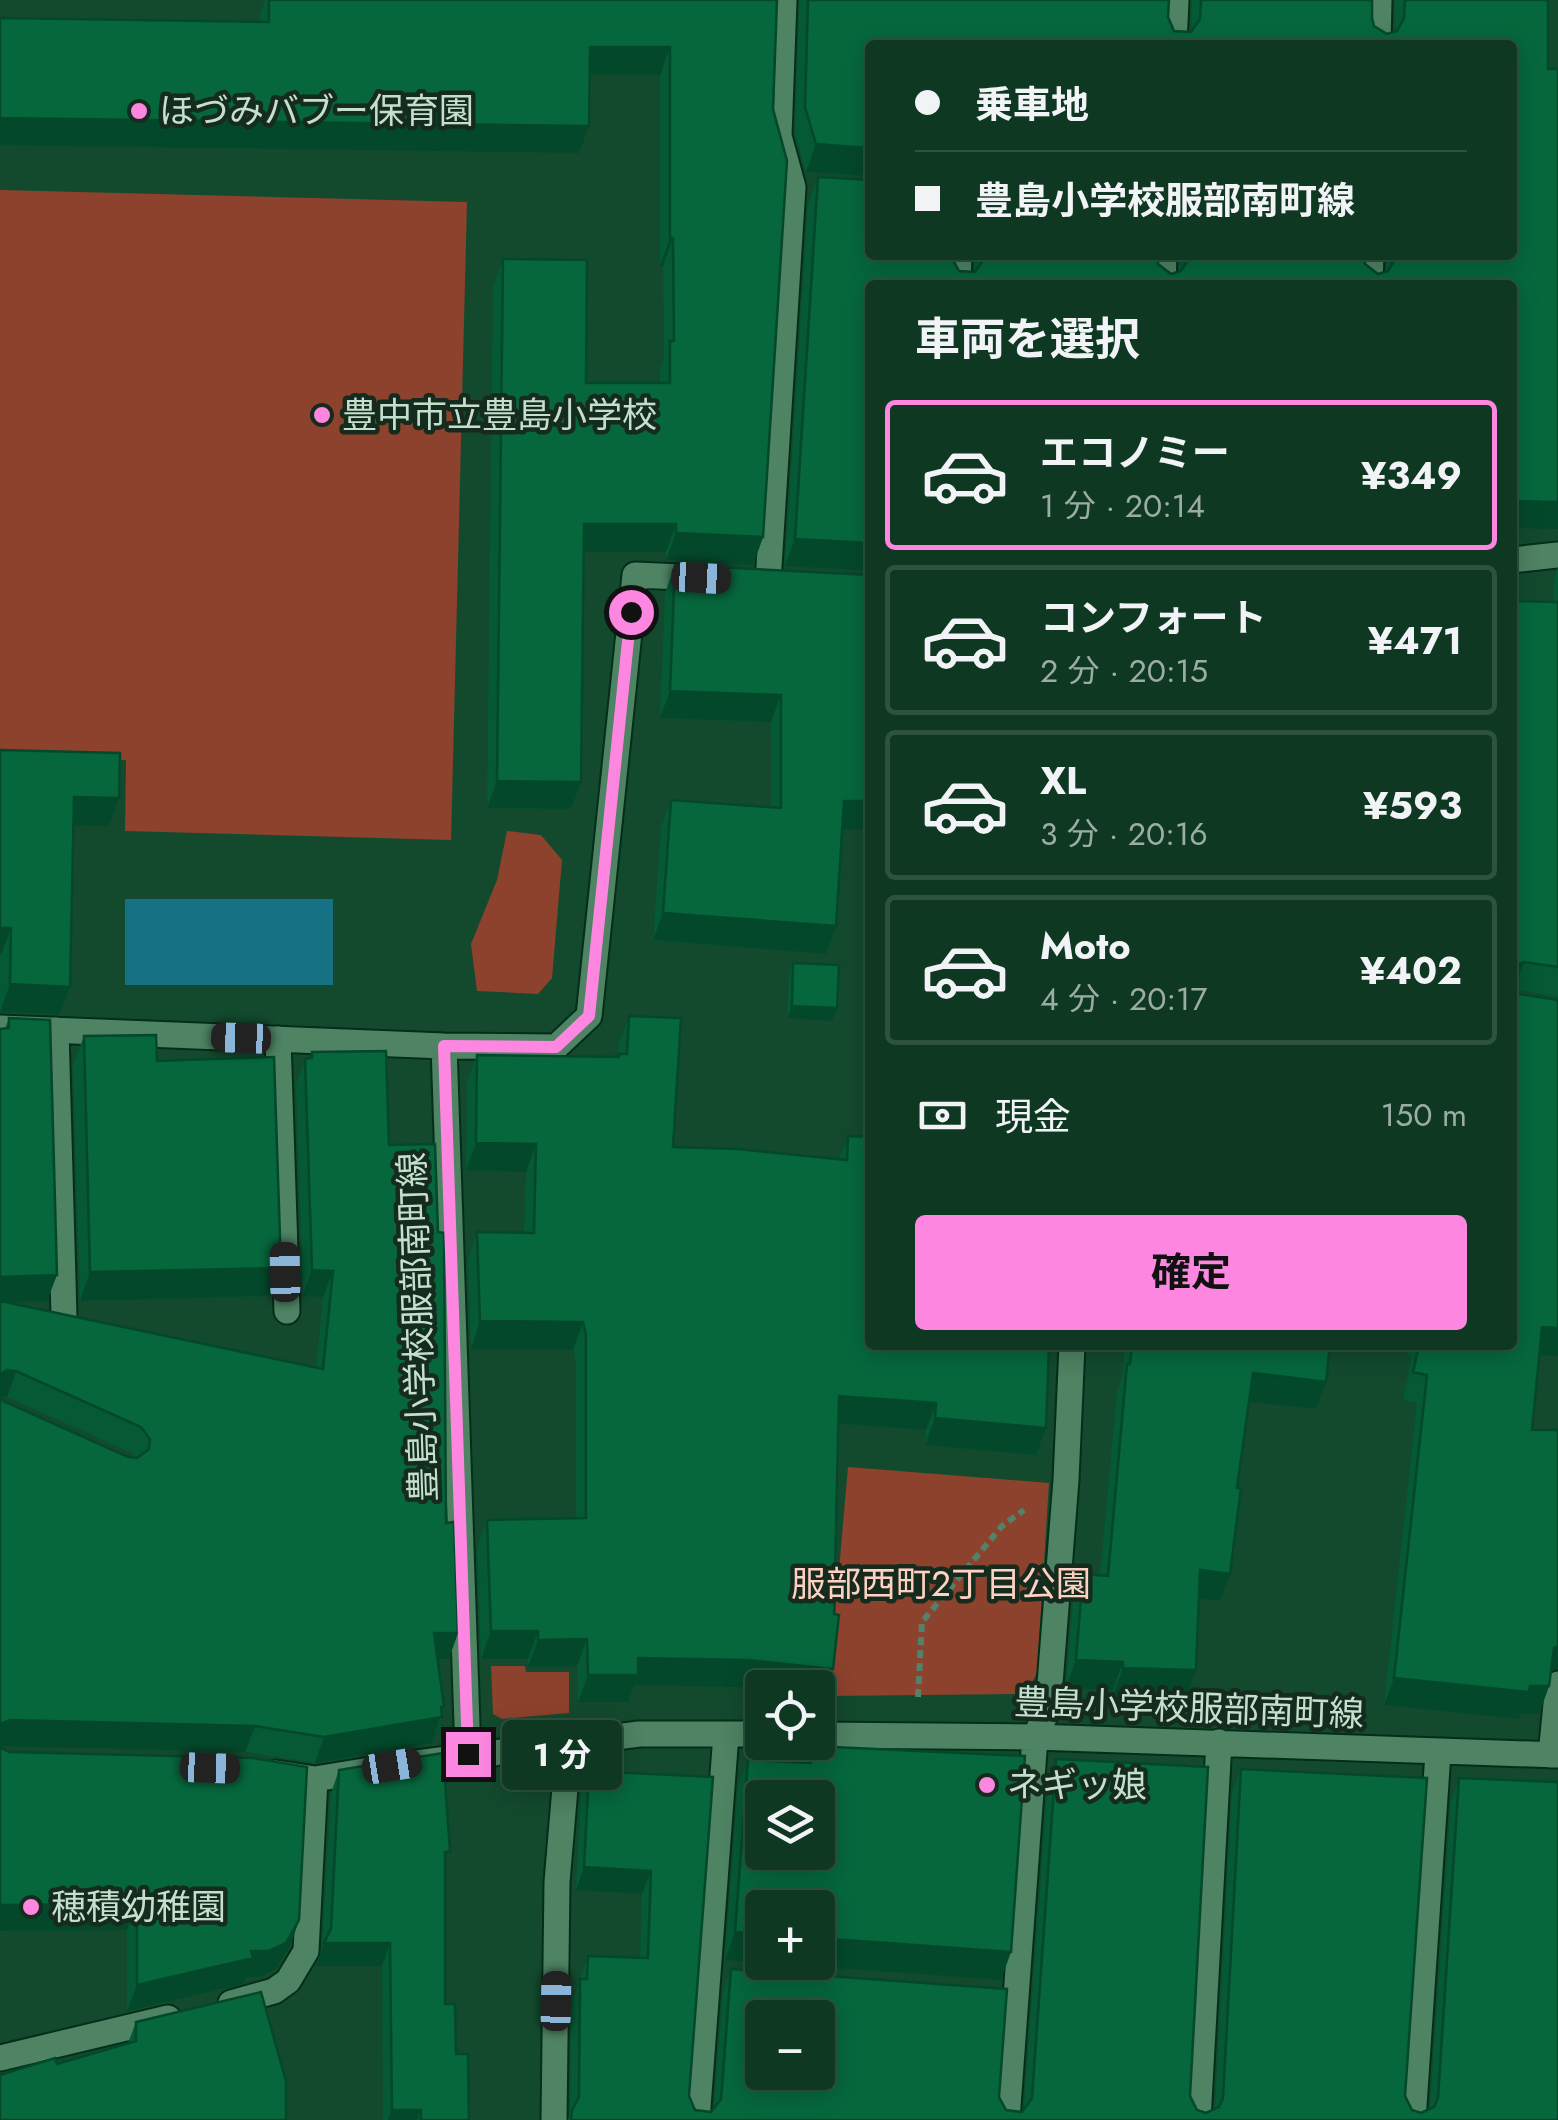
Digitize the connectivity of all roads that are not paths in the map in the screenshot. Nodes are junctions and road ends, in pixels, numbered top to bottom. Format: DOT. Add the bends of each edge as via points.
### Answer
graph roads {
  1 [pos="784,0"];
  2 [pos="1176,0"];
  3 [pos="1379,0"];
  4 [pos="1174,40"];
  5 [pos="1378,40"];
  6 [pos="1558,555"];
  7 [pos="1517,559"];
  8 [pos="0,1028"];
  9 [pos="56,1030"];
  10 [pos="278,1039"];
  11 [pos="444,1046"];
  12 [pos="286,1310"];
  13 [pos="64,1316"];
  14 [pos="1072,1350"];
  15 [pos="1558,1684"];
  16 [pos="726,1734"];
  17 [pos="745,1734"];
  18 [pos="835,1735"];
  19 [pos="1034,1737"];
  20 [pos="568,1742"];
  21 [pos="1219,1742"];
  22 [pos="1438,1752"];
  23 [pos="468,1754"];
  24 [pos="1555,1756"];
  25 [pos="245,1768"];
  26 [pos="315,1778"];
  27 [pos="0,2058"];
  28 [pos="554,2120"];
  29 [pos="697,2120"];
  30 [pos="1007,2120"];
  31 [pos="1198,2120"];
  32 [pos="1412,2120"];
  1 -- 11 [label="street" via="780,136 803,187 758,581 634,575 589,1016 556,1047"];
  2 -- 4 [label="street"];
  3 -- 5 [label="street"];
  6 -- 7 [label="street"];
  8 -- 9 [label="street"];
  9 -- 10 [label="street"];
  9 -- 13 [label="street"];
  10 -- 11 [label="street"];
  10 -- 12 [label="street"];
  11 -- 23 [label="street, 豊島小学校服部南町線"];
  14 -- 19 [label="street" via="1048,1709"];
  15 -- 24 [label="street"];
  16 -- 17 [label="street"];
  16 -- 20 [label="street"];
  16 -- 29 [label="street" via="718,1975"];
  18 -- 19 [label="street, 豊島小学校服部南町線"];
  19 -- 21 [label="street, 豊島小学校服部南町線"];
  19 -- 30 [label="street" via="1007,1996"];
  20 -- 23 [label="street"];
  20 -- 28 [label="street" via="557,1882"];
  21 -- 22 [label="street, 豊島小学校服部南町線"];
  21 -- 31 [label="street"];
  22 -- 24 [label="street, 豊島小学校服部南町線"];
  22 -- 32 [label="street"];
  23 -- 26 [label="street"];
  25 -- 26 [label="street"];
  26 -- 27 [label="street" via="306,1951 288,1981 274,1991"];
}
